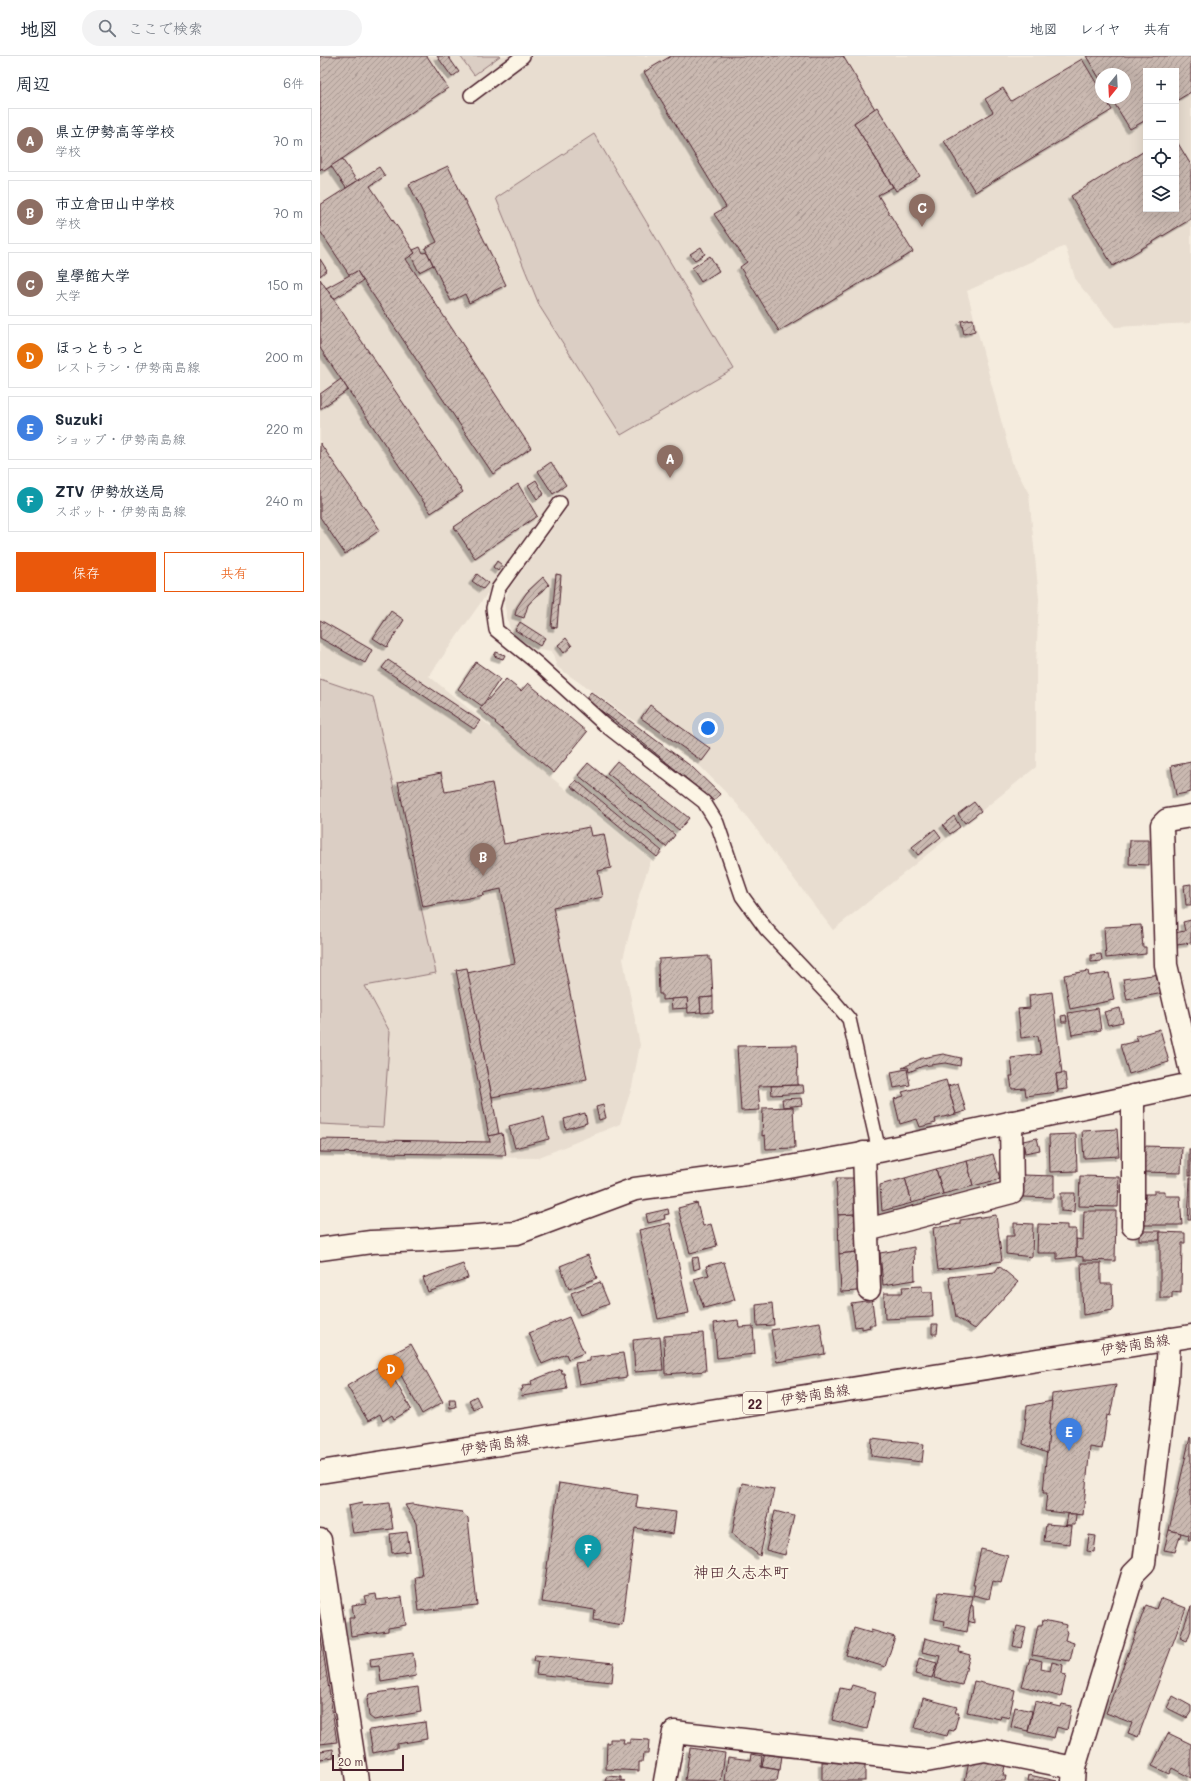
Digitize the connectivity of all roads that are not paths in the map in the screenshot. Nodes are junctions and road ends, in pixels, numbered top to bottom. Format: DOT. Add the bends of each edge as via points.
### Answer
graph roads {
  1 [pos="522,56"];
  2 [pos="471,95"];
  3 [pos="560,503"];
  4 [pos="1191,816"];
  5 [pos="1191,1072"];
  6 [pos="1191,1084"];
  7 [pos="1133,1096"];
  8 [pos="1011,1122"];
  9 [pos="871,1152"];
  10 [pos="1133,1226"];
  11 [pos="867,1230"];
  12 [pos="320,1249"];
  13 [pos="869,1289"];
  14 [pos="1191,1336"];
  15 [pos="1169,1339"];
  16 [pos="320,1472"];
  17 [pos="320,1540"];
  18 [pos="1073,1775"];
  19 [pos="357,1781"];
  20 [pos="665,1781"];
  1 -- 2 [label="lane"];
  3 -- 9 [label="lane" via="498,589 493,608 496,630 605,725 704,802 717,824 742,896 766,929 849,1019"];
  4 -- 5 [label="street" via="1167,820 1162,825 1166,965"];
  6 -- 7 [label="street"];
  7 -- 8 [label="street"];
  7 -- 10 [label="street"];
  8 -- 9 [label="street"];
  8 -- 11 [label="street" via="1012,1192"];
  9 -- 11 [label="street"];
  9 -- 12 [label="street" via="761,1172 635,1189 517,1233 371,1242"];
  11 -- 13 [label="street"];
  14 -- 15 [label="street, 伊勢南島線 / 22"];
  15 -- 16 [label="street, 伊勢南島線 / 22"];
  15 -- 18 [label="street" via="1167,1380 1144,1563 1133,1574"];
  17 -- 19 [label="street"];
  18 -- 20 [label="street" via="985,1750 926,1761 674,1732"];
}
